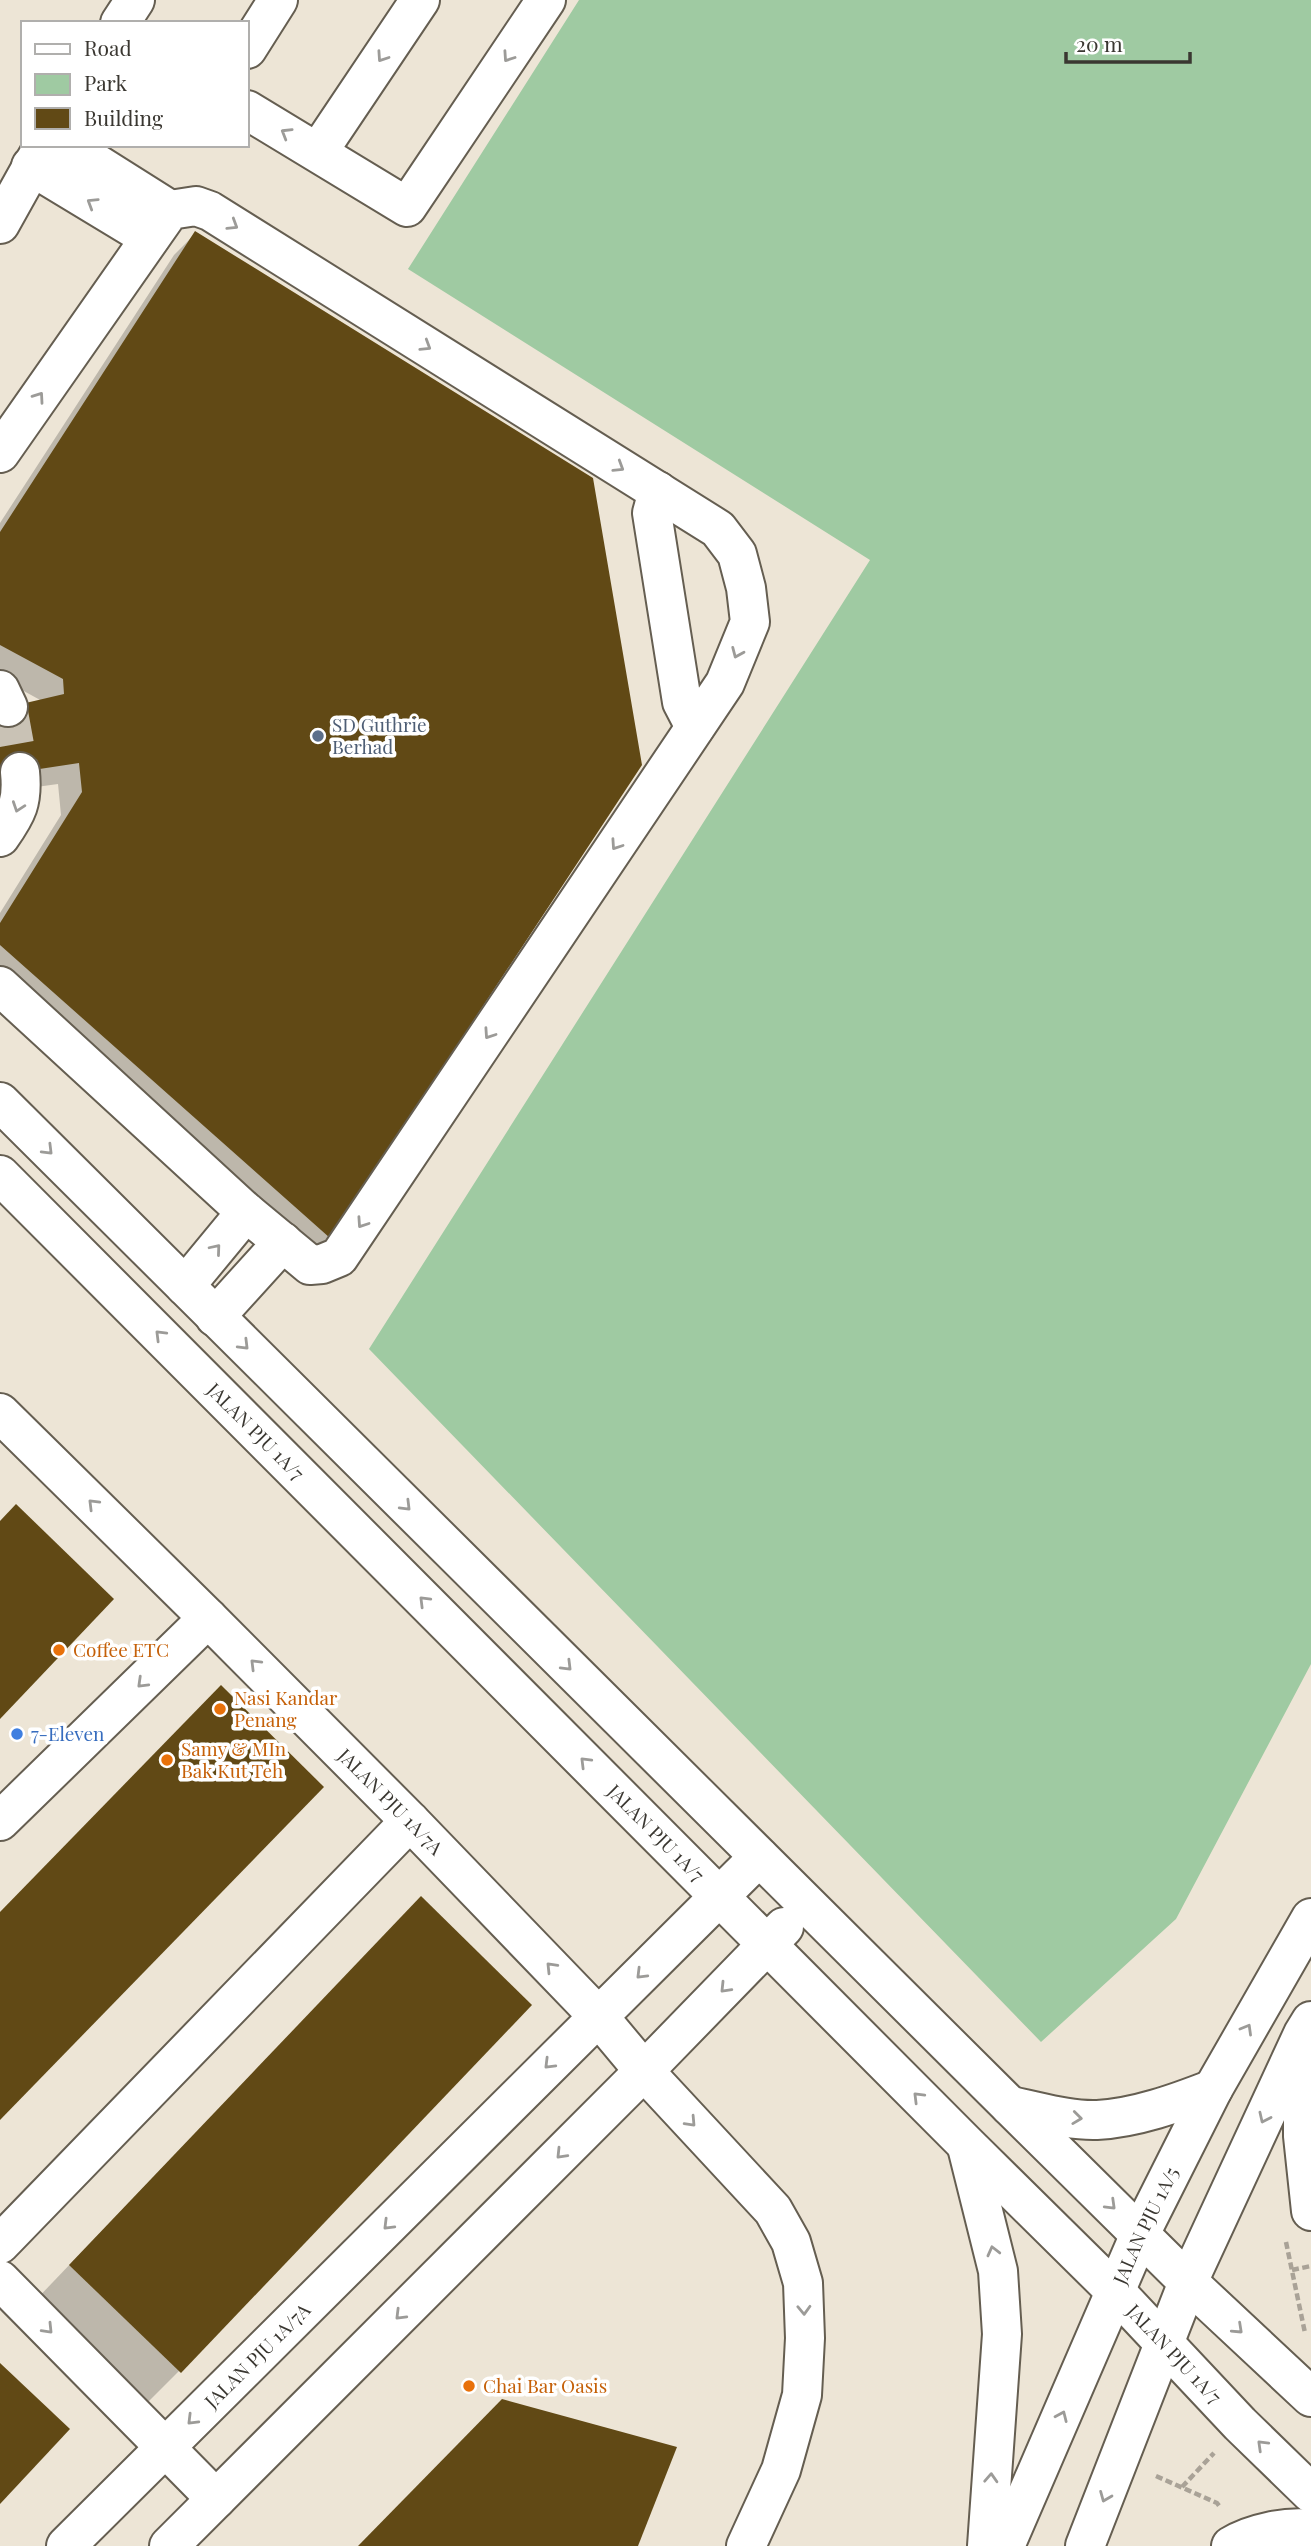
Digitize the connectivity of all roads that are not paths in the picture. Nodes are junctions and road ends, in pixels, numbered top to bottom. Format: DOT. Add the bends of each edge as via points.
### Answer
graph roads {
  1 [pos="135,0"];
  2 [pos="278,0"];
  3 [pos="420,0"];
  4 [pos="546,0"];
  5 [pos="121,21"];
  6 [pos="248,47"];
  7 [pos="248,111"];
  8 [pos="69,147"];
  9 [pos="318,152"];
  10 [pos="38,156"];
  11 [pos="0,224"];
  12 [pos="160,224"];
  13 [pos="0,453"];
  14 [pos="658,491"];
  15 [pos="695,727"];
  16 [pos="20,772"];
  17 [pos="0,838"];
  18 [pos="0,986"];
  19 [pos="0,1102"];
  20 [pos="0,1175"];
  21 [pos="246,1212"];
  22 [pos="283,1242"];
  23 [pos="185,1286"];
  24 [pos="215,1317"];
  25 [pos="2,1418"];
  26 [pos="208,1618"];
  27 [pos="0,1821"];
  28 [pos="410,1821"];
  29 [pos="759,1857"];
  30 [pos="719,1897"];
  31 [pos="807,1904"];
  32 [pos="1311,1918"];
  33 [pos="767,1945"];
  34 [pos="598,2017"];
  35 [pos="1307,2027"];
  36 [pos="644,2071"];
  37 [pos="1213,2089"];
  38 [pos="1010,2106"];
  39 [pos="967,2145"];
  40 [pos="1311,2211"];
  41 [pos="1140,2234"];
  42 [pos="0,2245"];
  43 [pos="0,2280"];
  44 [pos="1188,2282"];
  45 [pos="1116,2292"];
  46 [pos="1164,2342"];
  47 [pos="1298,2385"];
  48 [pos="164,2448"];
  49 [pos="1311,2493"];
  50 [pos="216,2498"];
  51 [pos="1311,2529"];
  52 [pos="1237,2543"];
  53 [pos="65,2546"];
  54 [pos="169,2546"];
  55 [pos="746,2546"];
  56 [pos="987,2546"];
  57 [pos="1005,2546"];
  58 [pos="1086,2546"];
  1 -- 5 [label="street"];
  2 -- 6 [label="street"];
  3 -- 9 [label="street, one-way"];
  4 -- 9 [label="street, one-way" via="407,207"];
  9 -- 7 [label="street, one-way"];
  8 -- 12 [label="street"];
  10 -- 11 [label="street"];
  12 -- 10 [label="street, one-way"];
  13 -- 12 [label="street, one-way"];
  12 -- 14 [label="street, one-way" via="196,206 210,211"];
  14 -- 15 [label="street" via="652,513 654,527 682,702"];
  14 -- 15 [label="street, one-way" via="718,528 737,554 746,588 750,622 725,683"];
  15 -- 22 [label="street, one-way" via="339,1257 310,1265"];
  16 -- 17 [label="street, one-way" via="22,793 16,815"];
  18 -- 21 [label="street"];
  19 -- 23 [label="street, one-way"];
  30 -- 20 [label="street, JALAN PJU 1A/7, one-way"];
  21 -- 22 [label="street"];
  23 -- 21 [label="street, one-way"];
  22 -- 24 [label="street"];
  23 -- 24 [label="street"];
  24 -- 29 [label="street, one-way"];
  26 -- 25 [label="street, JALAN PJU 1A/7A, one-way"];
  26 -- 27 [label="street, one-way"];
  28 -- 26 [label="street, JALAN PJU 1A/7A, one-way"];
  34 -- 28 [label="street, JALAN PJU 1A/7A, one-way"];
  28 -- 42 [label="street"];
  29 -- 30 [label="street, JALAN PJU 1A/7A"];
  29 -- 31 [label="street"];
  30 -- 33 [label="street, JALAN PJU 1A/7"];
  30 -- 34 [label="street, JALAN PJU 1A/7A, one-way"];
  31 -- 33 [label="street"];
  31 -- 38 [label="street"];
  37 -- 32 [label="street, JALAN PJU 1A/5, one-way"];
  33 -- 36 [label="street, one-way"];
  39 -- 33 [label="street, JALAN PJU 1A/7, one-way"];
  34 -- 36 [label="street, JALAN PJU 1A/7A"];
  34 -- 48 [label="street, JALAN PJU 1A/7A, one-way"];
  35 -- 40 [label="street" via="1303,2136"];
  35 -- 44 [label="street, one-way"];
  36 -- 50 [label="street, one-way"];
  36 -- 55 [label="street, JALAN PJU 1A/7A, one-way" via="773,2210 791,2242 803,2283 802,2395 781,2470"];
  38 -- 37 [label="street, one-way" via="1096,2120 1178,2103"];
  37 -- 41 [label="street, JALAN PJU 1A/5"];
  38 -- 41 [label="street, one-way"];
  39 -- 45 [label="street, JALAN PJU 1A/7"];
  56 -- 39 [label="street, one-way" via="1002,2334 998,2271"];
  41 -- 44 [label="street"];
  41 -- 45 [label="street, JALAN PJU 1A/5"];
  43 -- 48 [label="street, one-way"];
  44 -- 46 [label="street"];
  44 -- 47 [label="street, one-way"];
  45 -- 46 [label="street, JALAN PJU 1A/7"];
  57 -- 45 [label="street, JALAN PJU 1A/5, one-way"];
  49 -- 46 [label="street, JALAN PJU 1A/7, one-way"];
  46 -- 58 [label="street, one-way"];
  48 -- 50 [label="street"];
  48 -- 53 [label="street, JALAN PJU 1A/7A"];
  50 -- 54 [label="street"];
  51 -- 52 [label="street" via="1287,2529"];
}
